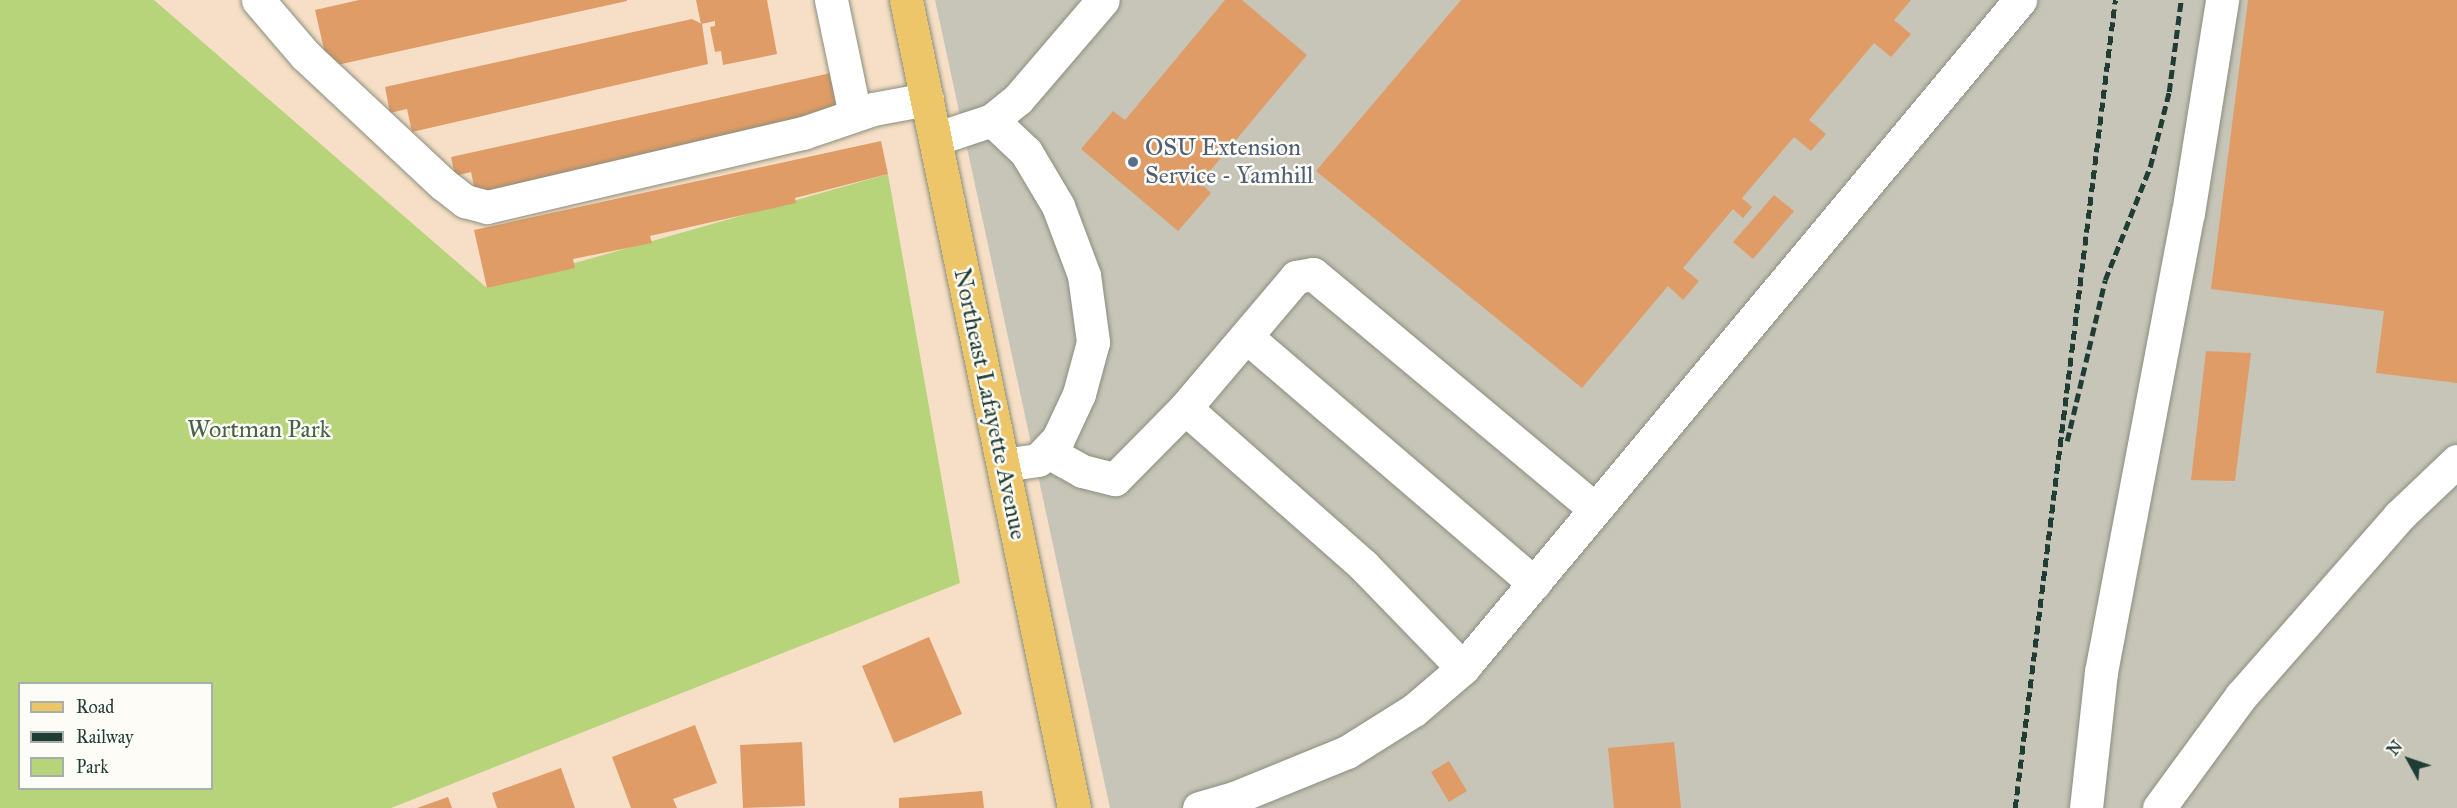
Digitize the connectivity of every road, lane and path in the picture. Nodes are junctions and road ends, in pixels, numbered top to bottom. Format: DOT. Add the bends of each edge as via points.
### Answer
graph roads {
  1 [pos="258,0"];
  2 [pos="831,0"];
  3 [pos="906,0"];
  4 [pos="1103,0"];
  5 [pos="2020,0"];
  6 [pos="2222,0"];
  7 [pos="927,99"];
  8 [pos="855,115"];
  9 [pos="992,120"];
  10 [pos="935,139"];
  11 [pos="1248,338"];
  12 [pos="1185,408"];
  13 [pos="1048,452"];
  14 [pos="2457,461"];
  15 [pos="1003,465"];
  16 [pos="1595,509"];
  17 [pos="1534,582"];
  18 [pos="1463,668"];
  19 [pos="1241,803"];
  20 [pos="1074,808"];
  21 [pos="1199,808"];
  22 [pos="2086,808"];
  23 [pos="2159,808"];
  1 -- 8 [label="lane" via="305,55 444,184 465,201 487,207 803,134"];
  2 -- 8 [label="lane"];
  3 -- 7 [label="main road, Northeast Lafayette Avenue"];
  4 -- 9 [label="lane" via="1018,99"];
  5 -- 16 [label="lane"];
  6 -- 22 [label="lane" via="2188,213 2101,672"];
  7 -- 8 [label="lane"];
  7 -- 10 [label="main road, Northeast Lafayette Avenue"];
  9 -- 10 [label="lane"];
  9 -- 13 [label="lane" via="1026,152 1058,206 1084,275 1092,318 1093,342 1079,394 1068,421"];
  10 -- 15 [label="main road, Northeast Lafayette Avenue"];
  11 -- 12 [label="lane"];
  11 -- 16 [label="lane" via="1296,277 1312,274"];
  11 -- 17 [label="lane"];
  12 -- 13 [label="lane" via="1115,479 1082,471"];
  12 -- 18 [label="lane" via="1364,566"];
  13 -- 15 [label="lane" via="1038,460"];
  14 -- 23 [label="lane" via="2399,516 2241,696"];
  15 -- 20 [label="main road, Northeast Lafayette Avenue"];
  16 -- 17 [label="lane"];
  17 -- 18 [label="lane"];
  18 -- 19 [label="lane" via="1414,710 1347,752"];
  19 -- 21 [label="lane"];
}
